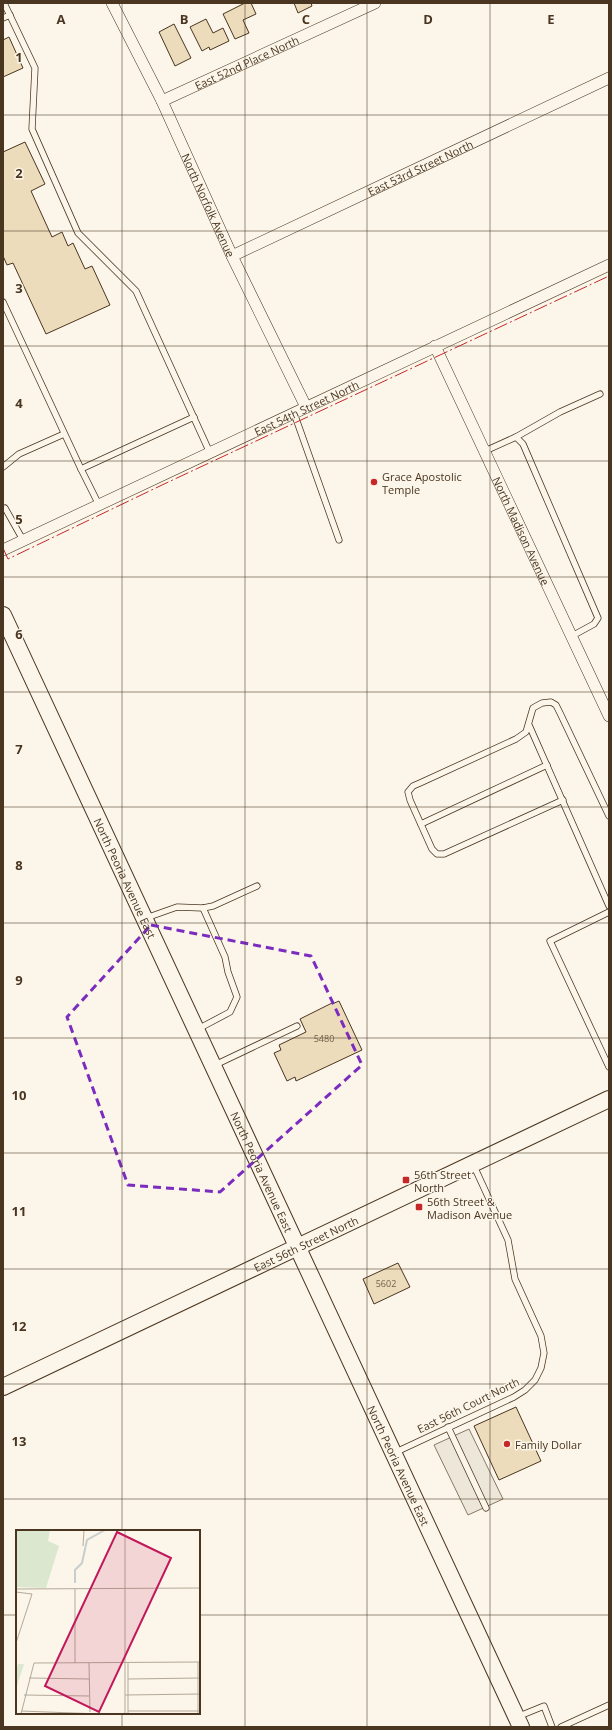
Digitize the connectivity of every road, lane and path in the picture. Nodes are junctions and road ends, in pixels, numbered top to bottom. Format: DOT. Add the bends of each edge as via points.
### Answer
graph roads {
  1 [pos="4,3"];
  2 [pos="112,3"];
  3 [pos="375,3"];
  4 [pos="10,15"];
  5 [pos="3,18"];
  6 [pos="609,78"];
  7 [pos="162,101"];
  8 [pos="232,256"];
  9 [pos="609,265"];
  10 [pos="3,302"];
  11 [pos="435,346"];
  12 [pos="600,394"];
  13 [pos="306,407"];
  14 [pos="294,413"];
  15 [pos="194,417"];
  16 [pos="64,434"];
  17 [pos="516,437"];
  18 [pos="485,451"];
  19 [pos="210,453"];
  20 [pos="3,467"];
  21 [pos="81,469"];
  22 [pos="99,505"];
  23 [pos="4,506"];
  24 [pos="23,540"];
  25 [pos="339,540"];
  26 [pos="3,550"];
  27 [pos="3,615"];
  28 [pos="572,636"];
  29 [pos="609,716"];
  30 [pos="529,725"];
  31 [pos="547,765"];
  32 [pos="563,800"];
  33 [pos="609,816"];
  34 [pos="421,824"];
  35 [pos="257,886"];
  36 [pos="609,906"];
  37 [pos="202,908"];
  38 [pos="609,912"];
  39 [pos="144,919"];
  40 [pos="297,1026"];
  41 [pos="196,1030"];
  42 [pos="213,1066"];
  43 [pos="609,1068"];
  44 [pos="609,1099"];
  45 [pos="473,1164"];
  46 [pos="297,1247"];
  47 [pos="3,1387"];
  48 [pos="448,1427"];
  49 [pos="393,1453"];
  50 [pos="486,1508"];
  51 [pos="609,1705"];
  52 [pos="519,1722"];
  53 [pos="552,1727"];
  54 [pos="561,1727"];
  1 -- 4 [label="lane"];
  2 -- 7 [label="street, North Norfolk Avenue"];
  3 -- 7 [label="street, East 52nd Place North"];
  4 -- 5 [label="lane"];
  4 -- 15 [label="lane" via="35,68 32,129 78,233 136,291"];
  6 -- 8 [label="street, East 53rd Street North"];
  7 -- 8 [label="street, North Norfolk Avenue"];
  8 -- 13 [label="street, North Norfolk Avenue"];
  9 -- 11 [label="street, East 54th Street North"];
  10 -- 16 [label="lane"];
  11 -- 13 [label="street, East 54th Street North"];
  11 -- 18 [label="street, North Madison Avenue"];
  12 -- 17 [label="lane" via="560,412"];
  13 -- 14 [label="street, East 54th Street North"];
  14 -- 19 [label="street, East 54th Street North"];
  14 -- 25 [label="lane"];
  15 -- 19 [label="lane"];
  15 -- 21 [label="lane"];
  16 -- 20 [label="lane" via="19,454"];
  16 -- 21 [label="lane"];
  17 -- 18 [label="lane"];
  17 -- 28 [label="lane" via="522,444 598,618 594,624"];
  18 -- 28 [label="street, North Madison Avenue"];
  19 -- 22 [label="street, East 54th Street North"];
  21 -- 22 [label="lane"];
  22 -- 24 [label="street, East 54th Street North"];
  23 -- 24 [label="lane"];
  24 -- 26 [label="street, East 54th Street North"];
  27 -- 39 [label="main road, North Peoria Avenue East"];
  28 -- 29 [label="street, North Madison Avenue"];
  30 -- 31 [label="lane"];
  30 -- 33 [label="lane" via="533,708 542,703 550,702 556,705"];
  30 -- 34 [label="lane" via="526,732 516,739 413,786 408,792"];
  31 -- 32 [label="lane"];
  31 -- 34 [label="lane"];
  32 -- 34 [label="lane" via="444,854 437,854 432,849"];
  32 -- 36 [label="lane"];
  35 -- 37 [label="lane" via="220,903"];
  37 -- 39 [label="lane" via="177,907"];
  37 -- 41 [label="lane" via="225,957 237,997 230,1012"];
  38 -- 43 [label="lane" via="550,941"];
  39 -- 41 [label="main road, North Peoria Avenue East"];
  40 -- 42 [label="lane"];
  41 -- 42 [label="main road, North Peoria Avenue East"];
  42 -- 46 [label="main road, North Peoria Avenue East"];
  44 -- 45 [label="main road, East 56th Street North"];
  45 -- 46 [label="main road, East 56th Street North"];
  45 -- 48 [label="lane, East 56th Court North" via="508,1240 515,1279 541,1336 544,1353 535,1380 525,1390"];
  46 -- 47 [label="main road, East 56th Street North"];
  46 -- 49 [label="main road, North Peoria Avenue East"];
  48 -- 49 [label="lane, East 56th Court North"];
  48 -- 50 [label="lane"];
  49 -- 52 [label="main road, North Peoria Avenue East"];
  51 -- 54 [label="lane"];
  52 -- 53 [label="lane" via="544,1706"];
}
